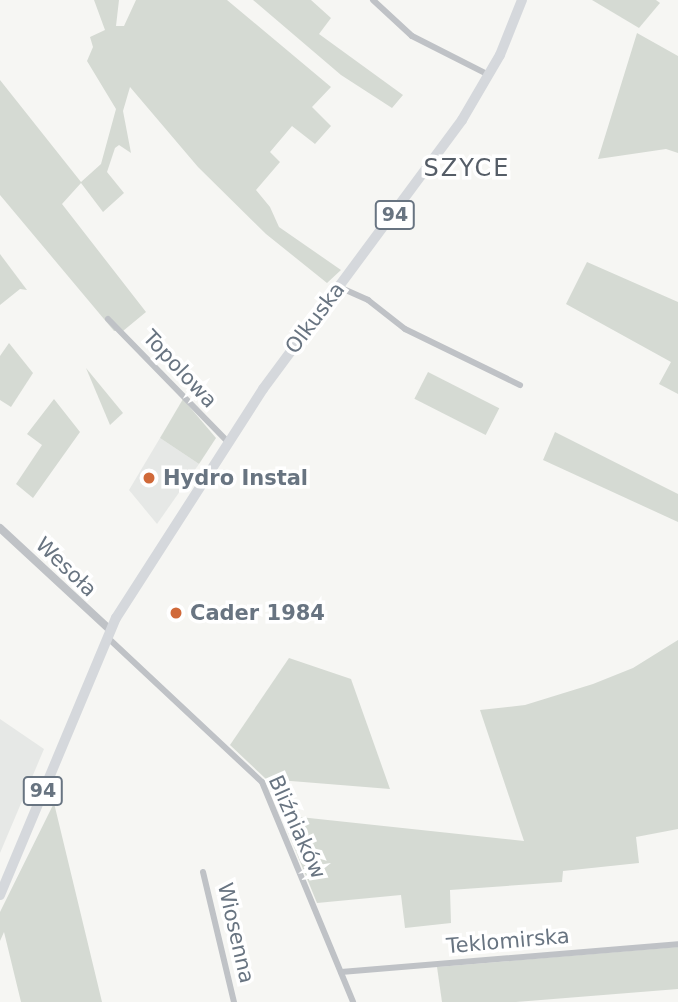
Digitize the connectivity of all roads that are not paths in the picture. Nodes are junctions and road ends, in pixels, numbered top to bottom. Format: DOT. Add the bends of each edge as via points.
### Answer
graph roads {
  1 [pos="373,0"];
  2 [pos="522,0"];
  3 [pos="489,75"];
  4 [pos="339,287"];
  5 [pos="108,319"];
  6 [pos="520,385"];
  7 [pos="228,442"];
  8 [pos="0,528"];
  9 [pos="108,633"];
  10 [pos="203,872"];
  11 [pos="0,895"];
  12 [pos="678,944"];
  13 [pos="341,972"];
  14 [pos="234,1002"];
  15 [pos="353,1002"];
  1 -- 3 [label="street" via="412,36"];
  2 -- 3 [label="main road, Olkuska / 94"];
  3 -- 4 [label="main road, Olkuska / 94" via="413,189"];
  4 -- 6 [label="street" via="368,300 405,329"];
  4 -- 7 [label="main road, Olkuska / 94"];
  5 -- 7 [label="street, Topolowa"];
  7 -- 9 [label="main road, Olkuska / 94"];
  8 -- 9 [label="street, Wesoła"];
  9 -- 11 [label="main road, 94"];
  9 -- 13 [label="street, Bliźniaków" via="262,782"];
  10 -- 14 [label="street, Wiosenna"];
  12 -- 13 [label="street, Teklomirska"];
  13 -- 15 [label="street, Bliźniaków"];
}
